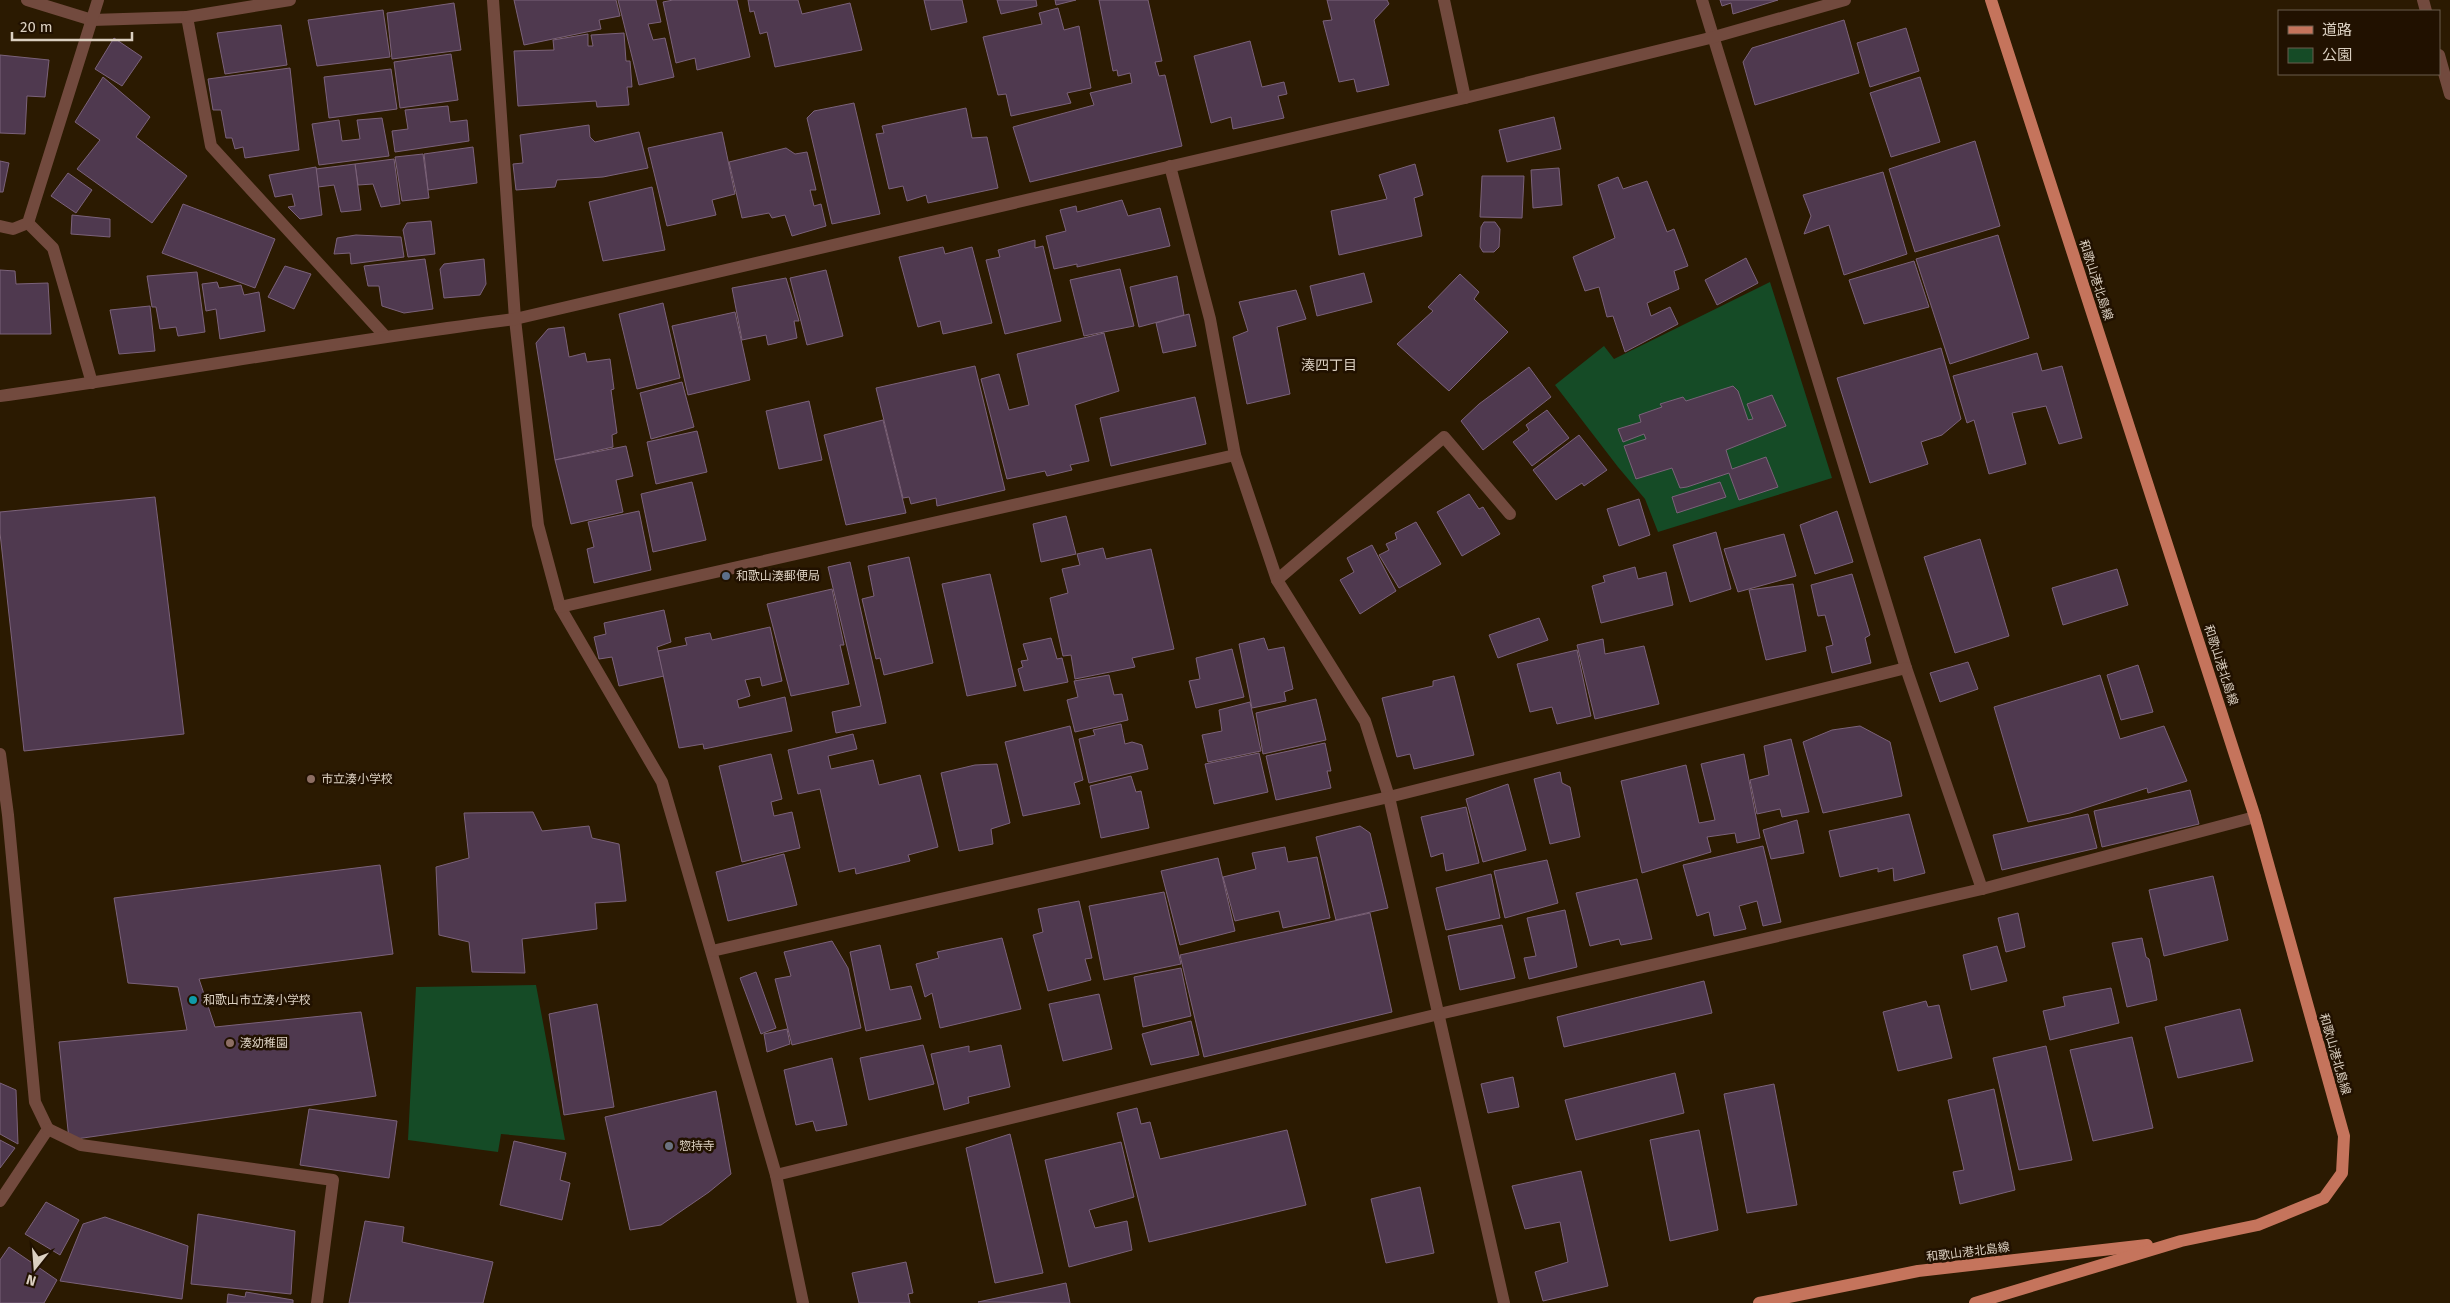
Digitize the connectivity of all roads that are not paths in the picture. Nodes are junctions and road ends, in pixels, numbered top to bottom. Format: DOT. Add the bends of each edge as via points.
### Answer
graph roads {
  1 [pos="27,0"];
  2 [pos="98,0"];
  3 [pos="290,0"];
  4 [pos="493,0"];
  5 [pos="1444,0"];
  6 [pos="1702,0"];
  7 [pos="1845,0"];
  8 [pos="1991,0"];
  9 [pos="187,17"];
  10 [pos="92,20"];
  11 [pos="1714,37"];
  12 [pos="2440,59"];
  13 [pos="2450,94"];
  14 [pos="1464,98"];
  15 [pos="1170,166"];
  16 [pos="28,223"];
  17 [pos="0,226"];
  18 [pos="515,320"];
  19 [pos="385,336"];
  20 [pos="92,383"];
  21 [pos="0,396"];
  22 [pos="1235,455"];
  23 [pos="1510,514"];
  24 [pos="1277,580"];
  25 [pos="560,607"];
  26 [pos="1906,668"];
  27 [pos="0,754"];
  28 [pos="1389,797"];
  29 [pos="4,815"];
  30 [pos="2255,817"];
  31 [pos="1982,889"];
  32 [pos="712,951"];
  33 [pos="1439,1014"];
  34 [pos="48,1129"];
  35 [pos="776,1175"];
  36 [pos="0,1201"];
  37 [pos="2181,1241"];
  38 [pos="317,1303"];
  39 [pos="803,1303"];
  40 [pos="1504,1303"];
  41 [pos="1759,1303"];
  42 [pos="1975,1303"];
  1 -- 10 [label="street"];
  2 -- 10 [label="street"];
  3 -- 9 [label="street"];
  4 -- 18 [label="street"];
  5 -- 14 [label="street"];
  6 -- 11 [label="street"];
  7 -- 11 [label="street"];
  8 -- 30 [label="main road, 和歌山港北島線"];
  9 -- 10 [label="street"];
  9 -- 19 [label="street" via="212,146"];
  10 -- 16 [label="street"];
  11 -- 14 [label="street"];
  11 -- 26 [label="street"];
  12 -- 13 [label="street"];
  14 -- 15 [label="street"];
  15 -- 18 [label="street"];
  15 -- 22 [label="street" via="1210,319"];
  16 -- 17 [label="street" via="14,229"];
  16 -- 20 [label="street" via="53,248"];
  18 -- 19 [label="street"];
  18 -- 25 [label="street" via="538,525"];
  19 -- 20 [label="street"];
  20 -- 21 [label="street"];
  22 -- 24 [label="street"];
  22 -- 25 [label="street"];
  23 -- 24 [label="street" via="1444,437"];
  24 -- 28 [label="street" via="1365,720"];
  25 -- 32 [label="street" via="662,782"];
  26 -- 28 [label="street"];
  26 -- 31 [label="street"];
  27 -- 29 [label="street"];
  28 -- 32 [label="street"];
  28 -- 33 [label="street"];
  29 -- 34 [label="street" via="35,1102"];
  30 -- 31 [label="street"];
  30 -- 37 [label="main road, 和歌山港北島線" via="2344,1136 2342,1173 2324,1198 2258,1225"];
  31 -- 33 [label="street"];
  32 -- 35 [label="street"];
  33 -- 35 [label="street"];
  33 -- 40 [label="street"];
  34 -- 36 [label="street"];
  34 -- 38 [label="street" via="80,1145 333,1180"];
  35 -- 39 [label="street"];
  37 -- 41 [label="main road, 和歌山港北島線" via="1918,1271"];
  37 -- 42 [label="main road, 和歌山港北島線"];
}
